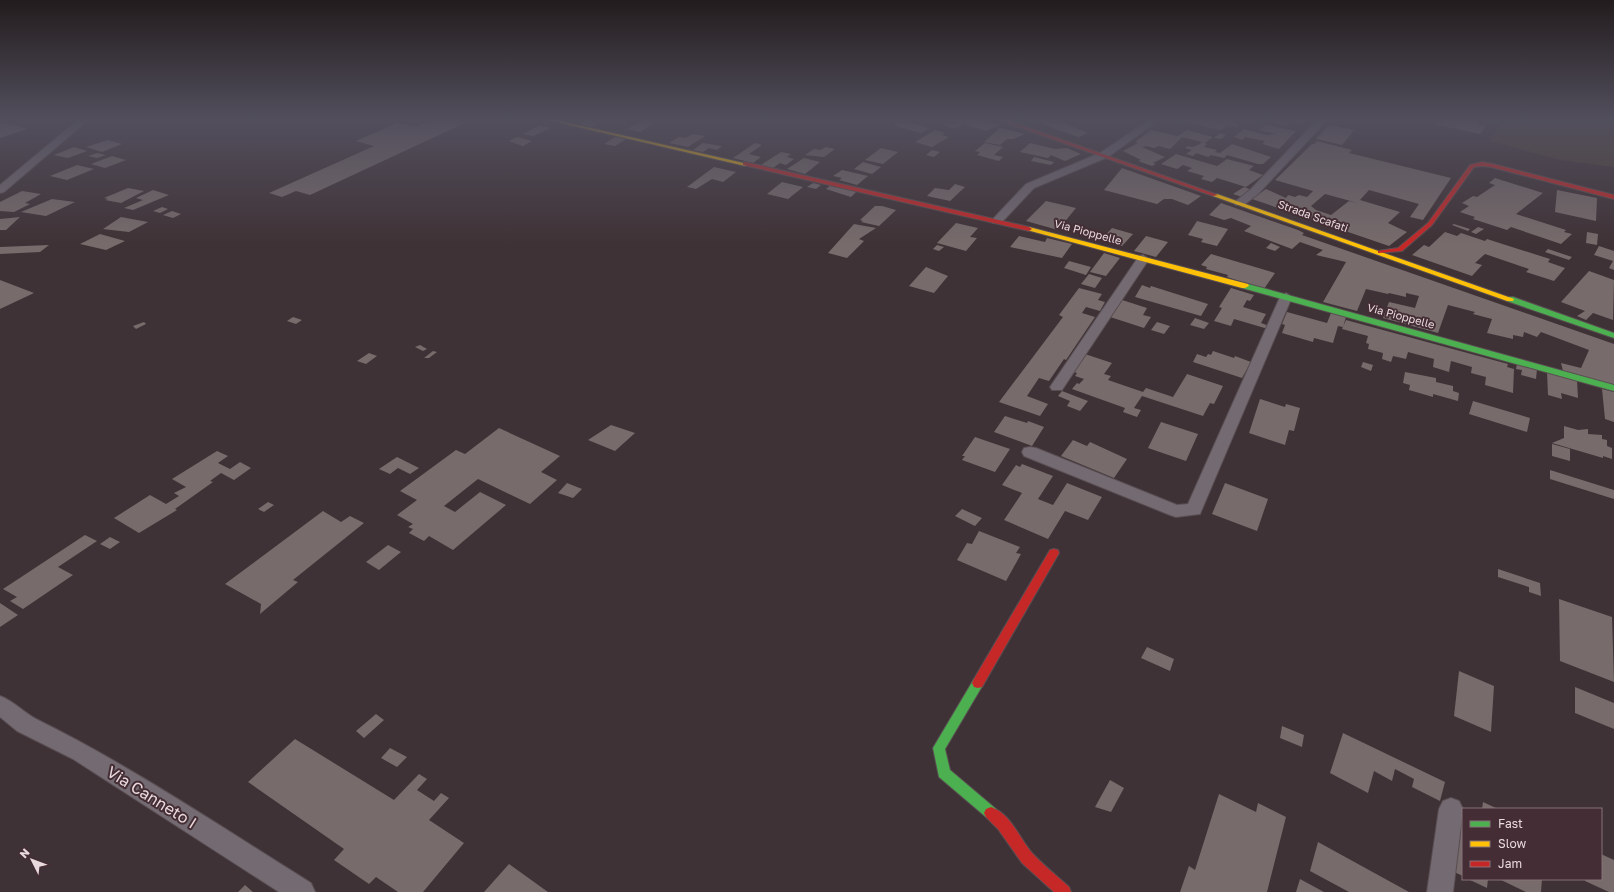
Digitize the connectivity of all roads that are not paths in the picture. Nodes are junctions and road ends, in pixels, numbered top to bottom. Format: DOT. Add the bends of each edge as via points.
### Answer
graph roads {
  1 [pos="34,162"];
  2 [pos="735,162"];
  3 [pos="1088,162"];
  4 [pos="1123,162"];
  5 [pos="1283,162"];
  6 [pos="0,190"];
  7 [pos="1614,197"];
  8 [pos="1240,203"];
  9 [pos="997,221"];
  10 [pos="1380,252"];
  11 [pos="1143,259"];
  12 [pos="1286,297"];
  13 [pos="1614,336"];
  14 [pos="1057,387"];
  15 [pos="1614,388"];
  16 [pos="1030,452"];
  17 [pos="1054,553"];
  18 [pos="0,705"];
  19 [pos="1451,809"];
  20 [pos="302,892"];
  21 [pos="1064,892"];
  22 [pos="1440,892"];
  1 -- 6 [label="street"];
  2 -- 9 [label="street, Via Pioppelle"];
  3 -- 9 [label="street" via="1030,186"];
  4 -- 8 [label="street, Strada Scafati"];
  5 -- 8 [label="street"];
  7 -- 10 [label="street" via="1491,165 1472,166 1430,224 1400,250"];
  8 -- 10 [label="street, Strada Scafati"];
  9 -- 11 [label="street, Via Pioppelle"];
  10 -- 13 [label="street, Strada Scafati"];
  11 -- 12 [label="street, Via Pioppelle"];
  11 -- 14 [label="street"];
  12 -- 15 [label="street, Via Pioppelle"];
  12 -- 16 [label="street" via="1194,510 1176,511"];
  17 -- 21 [label="street" via="939,748 944,773 1003,824 1027,858"];
  18 -- 20 [label="street, Via Canneto I" via="25,724 81,752"];
  19 -- 22 [label="street"];
}
